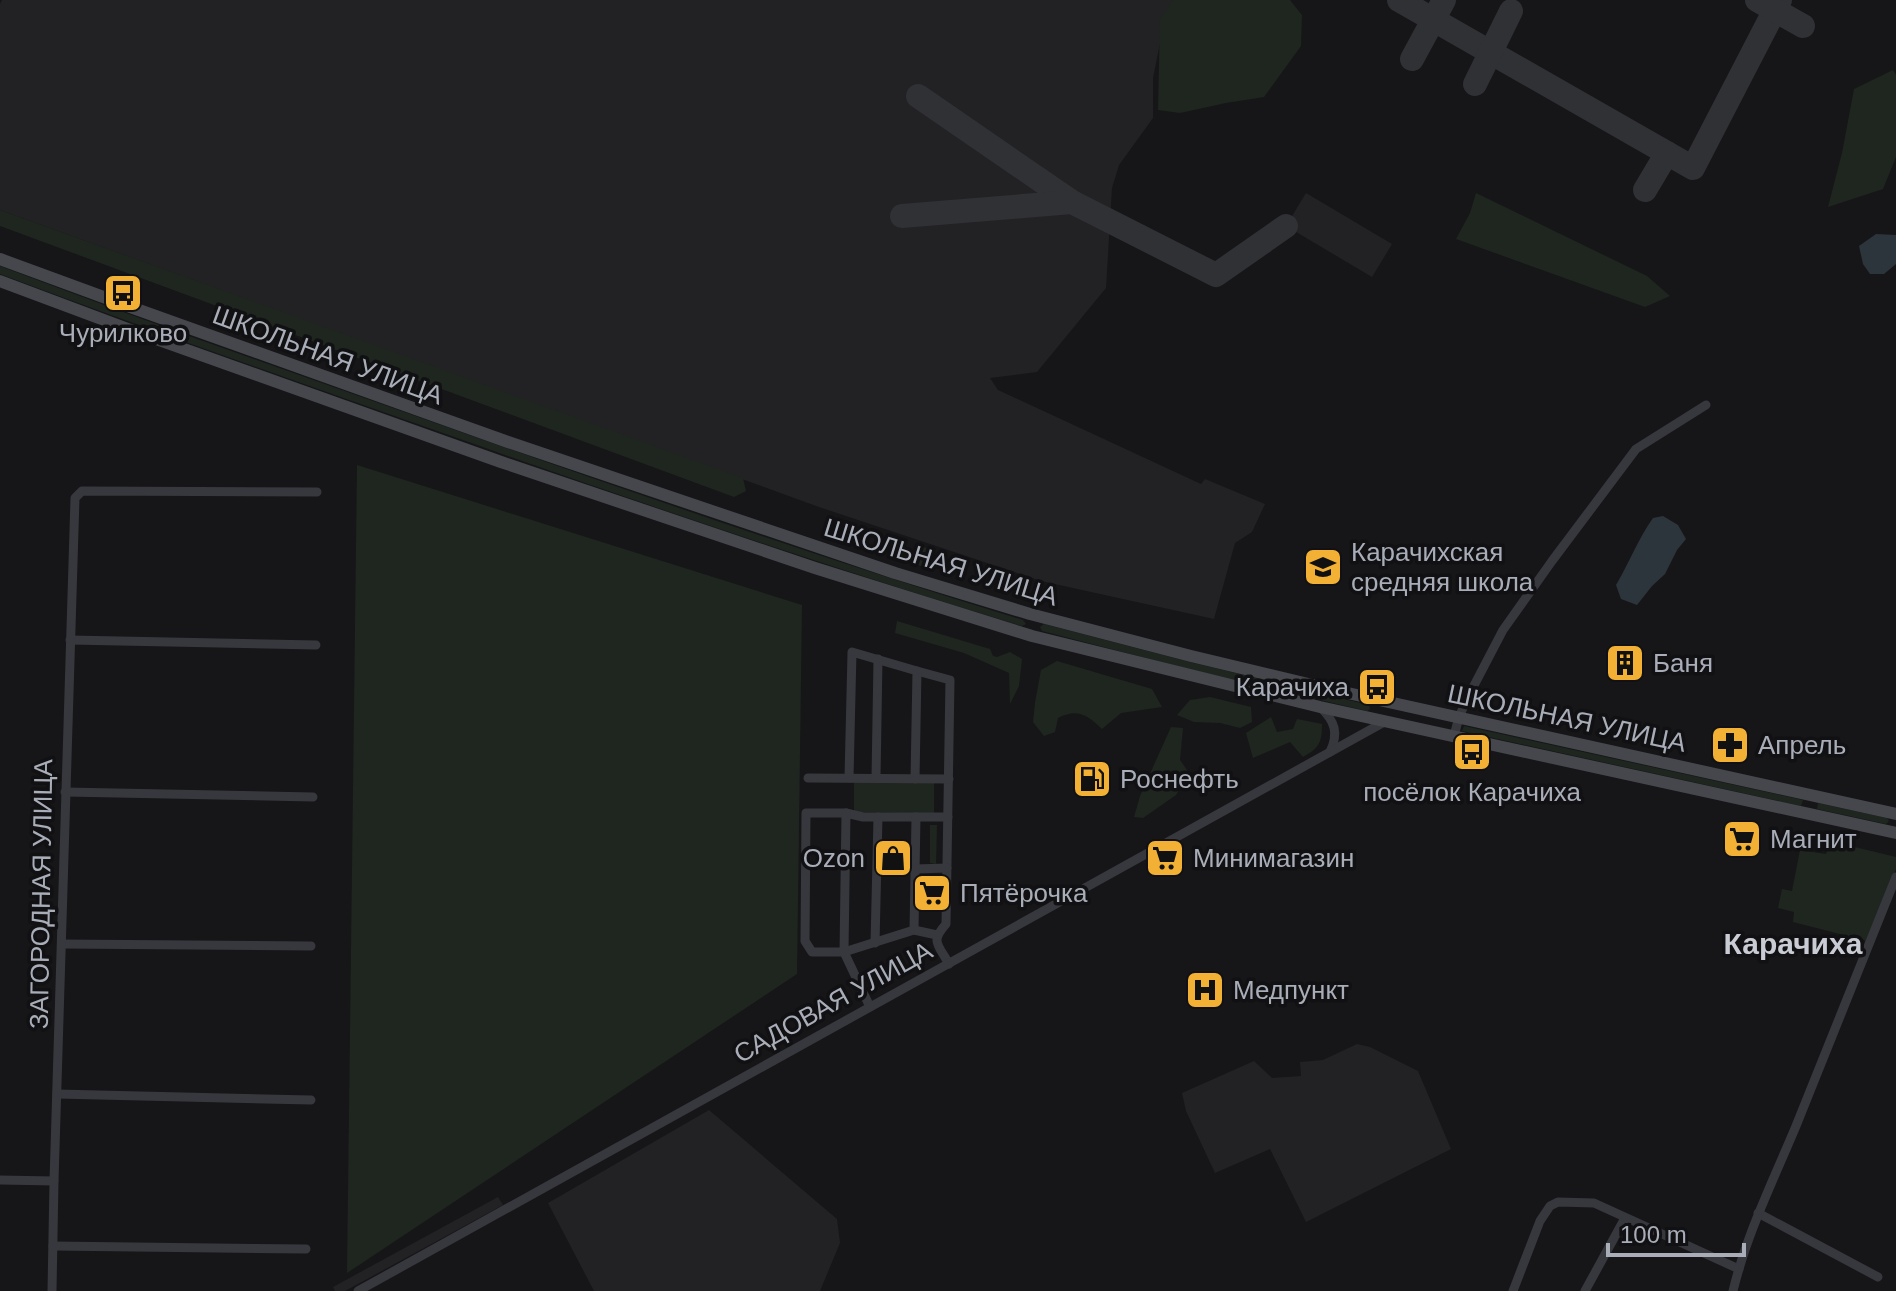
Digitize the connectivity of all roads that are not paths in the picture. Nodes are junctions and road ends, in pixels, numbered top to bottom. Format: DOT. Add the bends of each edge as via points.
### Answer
graph roads {
  1 [pos="0,259"];
  2 [pos="0,281"];
  3 [pos="1706,405"];
  4 [pos="317,492"];
  5 [pos="1038,617"];
  6 [pos="1032,636"];
  7 [pos="70,640"];
  8 [pos="316,645"];
  9 [pos="878,659"];
  10 [pos="917,671"];
  11 [pos="1391,703"];
  12 [pos="1320,707"];
  13 [pos="1459,717"];
  14 [pos="1386,721"];
  15 [pos="1454,736"];
  16 [pos="1330,752"];
  17 [pos="808,778"];
  18 [pos="849,778"];
  19 [pos="876,778"];
  20 [pos="915,779"];
  21 [pos="949,779"];
  22 [pos="65,792"];
  23 [pos="313,797"];
  24 [pos="846,813"];
  25 [pos="1896,814"];
  26 [pos="878,817"];
  27 [pos="916,817"];
  28 [pos="948,817"];
  29 [pos="1896,833"];
  30 [pos="947,868"];
  31 [pos="915,869"];
  32 [pos="1896,877"];
  33 [pos="914,930"];
  34 [pos="937,935"];
  35 [pos="875,943"];
  36 [pos="62,944"];
  37 [pos="311,946"];
  38 [pos="844,952"];
  39 [pos="949,964"];
  40 [pos="870,1007"];
  41 [pos="57,1094"];
  42 [pos="311,1100"];
  43 [pos="0,1180"];
  44 [pos="54,1181"];
  45 [pos="1758,1213"];
  46 [pos="1625,1218"];
  47 [pos="53,1246"];
  48 [pos="306,1249"];
  49 [pos="1739,1269"];
  50 [pos="1878,1277"];
  51 [pos="52,1291"];
  52 [pos="358,1291"];
  53 [pos="1513,1291"];
  54 [pos="1585,1291"];
  55 [pos="1733,1291"];
  1 -- 5 [label="main road, ШКОЛЬНАЯ УЛИЦА" via="508,442"];
  2 -- 6 [label="main road, ШКОЛЬНАЯ УЛИЦА" via="501,462"];
  3 -- 13 [label="street, ШКОЛЬНАЯ УЛИЦА" via="1636,449 1503,630"];
  4 -- 7 [label="street, ЗАГОРОДНАЯ УЛИЦА" via="82,491 75,498"];
  5 -- 6 [label="main road"];
  5 -- 11 [label="main road, ШКОЛЬНАЯ УЛИЦА"];
  6 -- 12 [label="main road, ШКОЛЬНАЯ УЛИЦА"];
  7 -- 8 [label="street"];
  7 -- 22 [label="street, ЗАГОРОДНАЯ УЛИЦА"];
  9 -- 10 [label="street"];
  9 -- 18 [label="street" via="852,652"];
  9 -- 19 [label="street"];
  10 -- 20 [label="street"];
  10 -- 21 [label="street" via="950,680"];
  11 -- 13 [label="main road, ШКОЛЬНАЯ УЛИЦА"];
  11 -- 14 [label="main road"];
  12 -- 14 [label="main road, ШКОЛЬНАЯ УЛИЦА"];
  12 -- 16 [label="street" via="1336,726"];
  13 -- 15 [label="street, ШКОЛЬНАЯ УЛИЦА"];
  13 -- 25 [label="main road, ШКОЛЬНАЯ УЛИЦА"];
  14 -- 15 [label="main road, ШКОЛЬНАЯ УЛИЦА"];
  14 -- 16 [label="street, САДОВАЯ УЛИЦА"];
  15 -- 29 [label="main road, ШКОЛЬНАЯ УЛИЦА"];
  16 -- 39 [label="street, САДОВАЯ УЛИЦА"];
  17 -- 18 [label="street"];
  18 -- 19 [label="street"];
  19 -- 20 [label="street"];
  20 -- 21 [label="street"];
  21 -- 28 [label="street"];
  22 -- 23 [label="street"];
  22 -- 36 [label="street, ЗАГОРОДНАЯ УЛИЦА"];
  24 -- 26 [label="street"];
  24 -- 38 [label="street"];
  24 -- 38 [label="street" via="806,813 805,845 805,941 812,952"];
  26 -- 27 [label="street"];
  26 -- 35 [label="street"];
  27 -- 28 [label="street"];
  27 -- 31 [label="street"];
  28 -- 30 [label="street"];
  30 -- 31 [label="street"];
  30 -- 34 [label="street" via="946,924"];
  31 -- 33 [label="street"];
  32 -- 45 [label="street"];
  33 -- 34 [label="street"];
  33 -- 35 [label="street"];
  34 -- 39 [label="street"];
  35 -- 38 [label="street"];
  36 -- 37 [label="street"];
  36 -- 41 [label="street, ЗАГОРОДНАЯ УЛИЦА"];
  38 -- 40 [label="street"];
  39 -- 40 [label="street, САДОВАЯ УЛИЦА"];
  40 -- 52 [label="street, САДОВАЯ УЛИЦА"];
  41 -- 42 [label="street"];
  41 -- 44 [label="street, ЗАГОРОДНАЯ УЛИЦА"];
  43 -- 44 [label="street"];
  44 -- 47 [label="street, ЗАГОРОДНАЯ УЛИЦА"];
  45 -- 49 [label="street"];
  45 -- 50 [label="street"];
  46 -- 49 [label="street"];
  46 -- 53 [label="street" via="1594,1203 1550,1206"];
  46 -- 54 [label="street"];
  47 -- 48 [label="street"];
  47 -- 51 [label="street, ЗАГОРОДНАЯ УЛИЦА"];
  49 -- 55 [label="street"];
}
